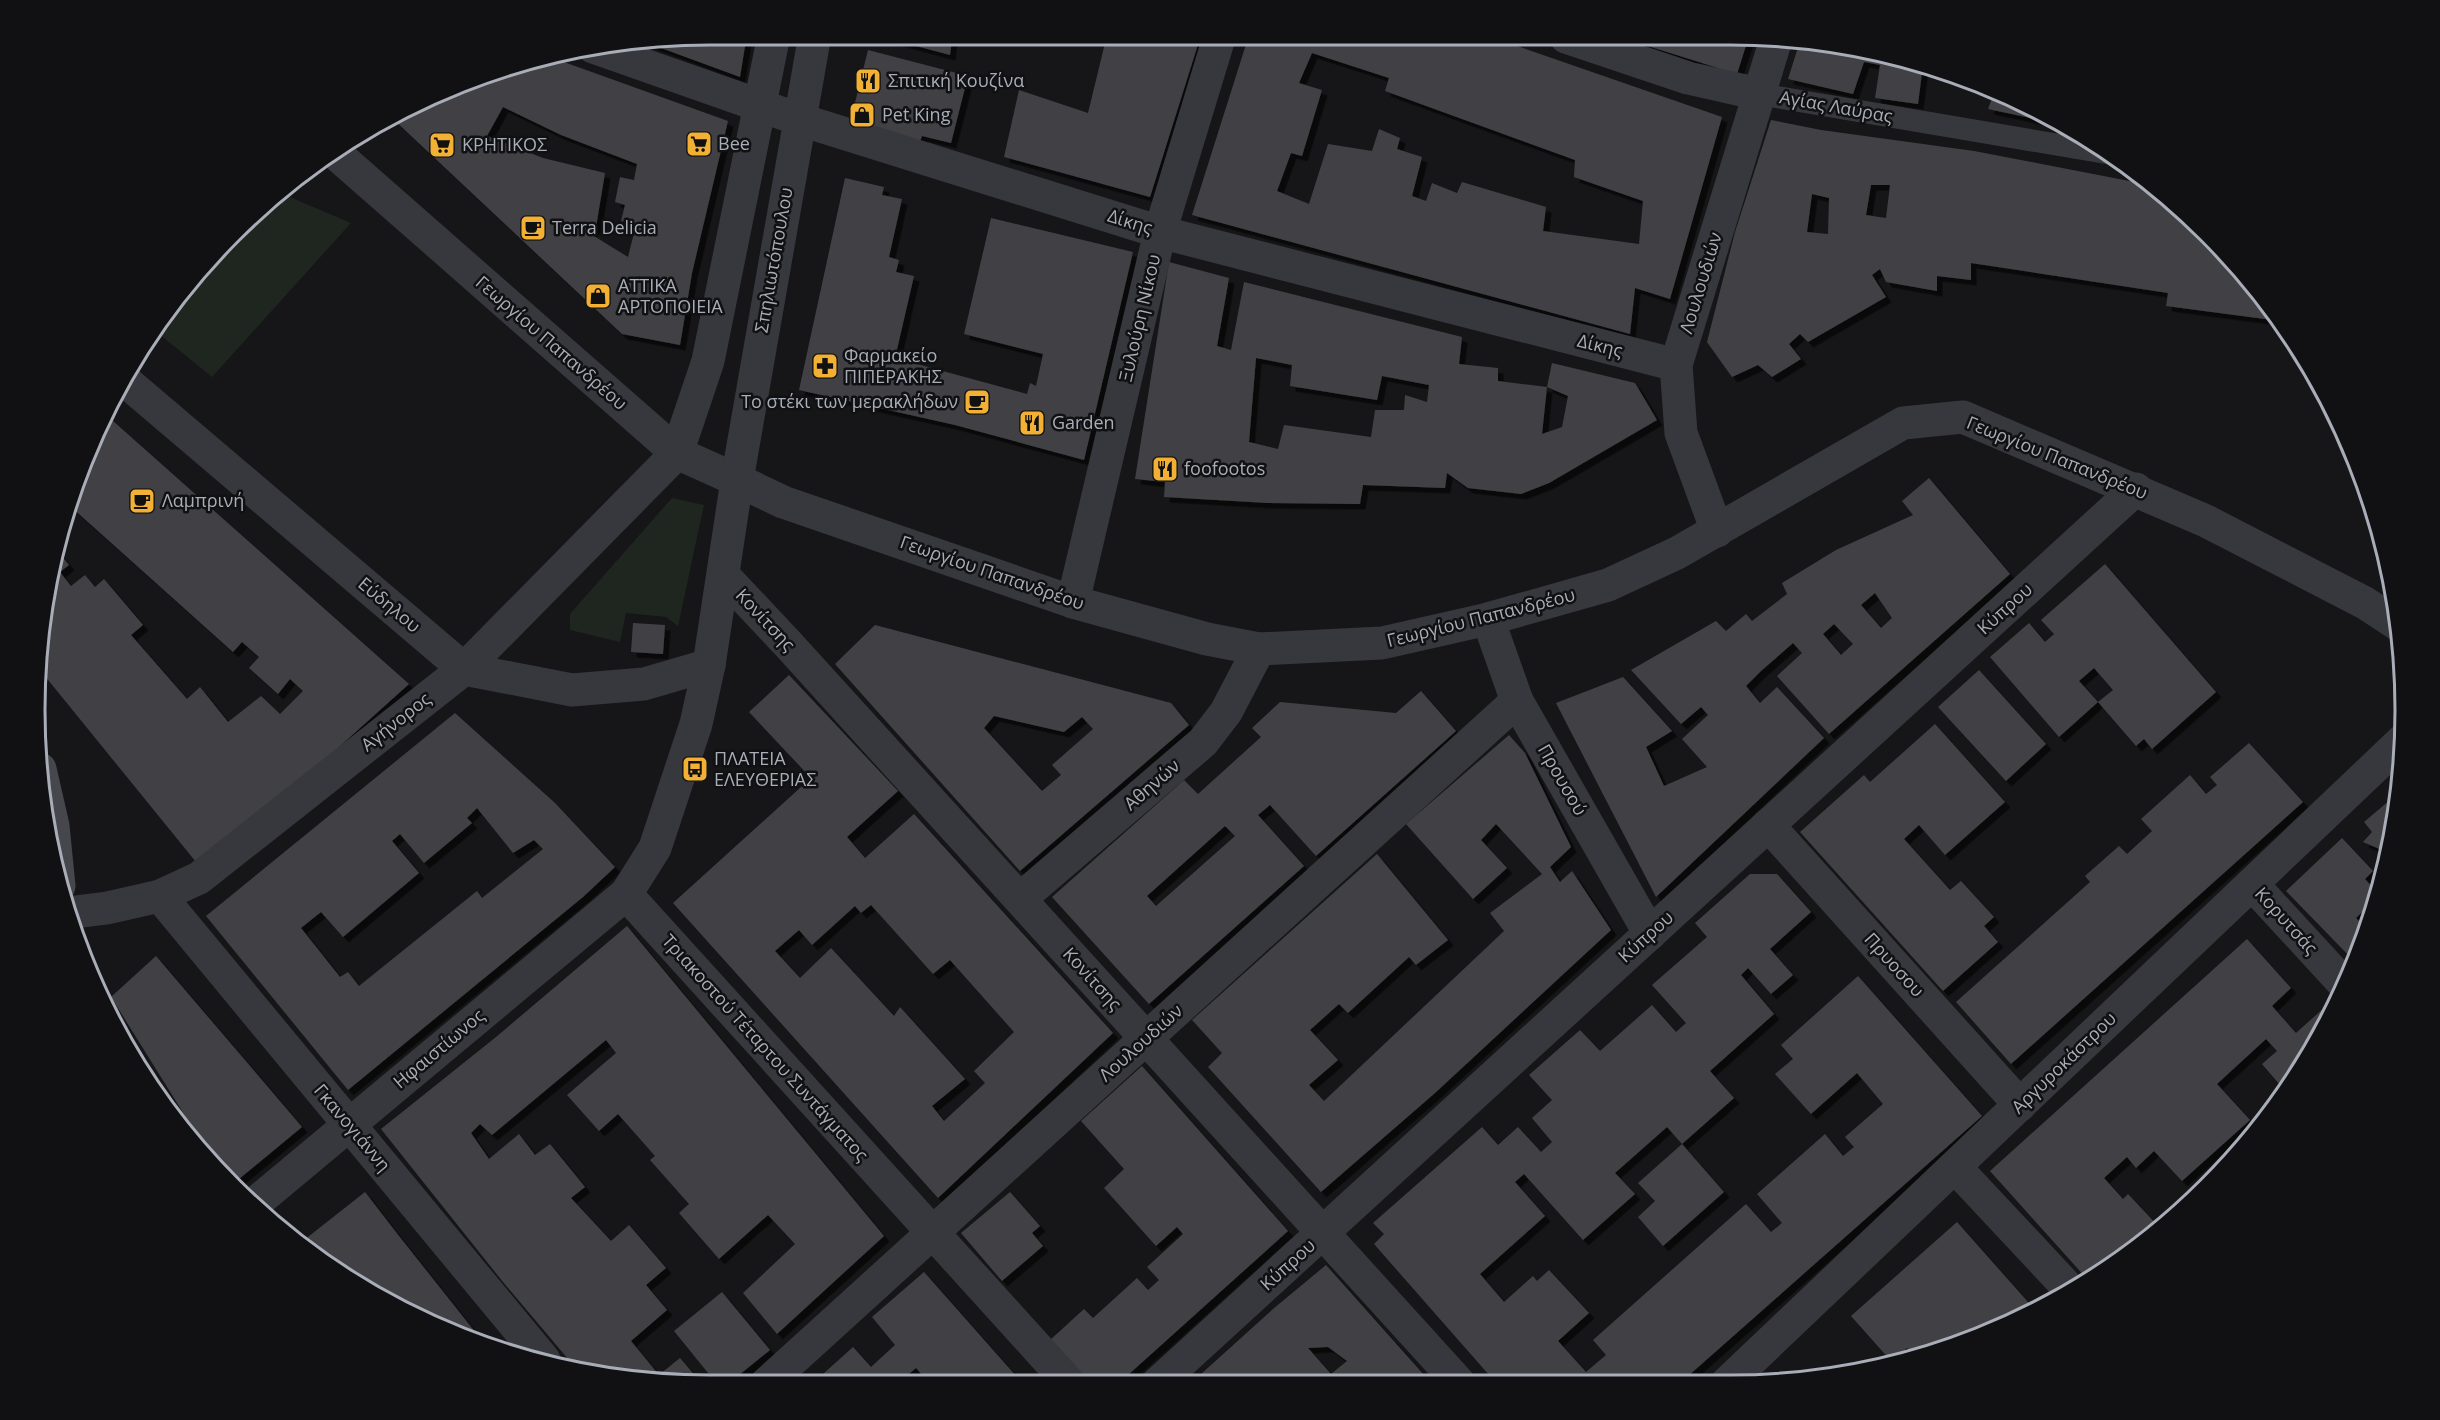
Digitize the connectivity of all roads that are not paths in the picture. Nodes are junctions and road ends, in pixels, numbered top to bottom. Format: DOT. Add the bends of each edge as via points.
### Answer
graph roads {
  1 [pos="772,45"];
  2 [pos="813,45"];
  3 [pos="1217,45"];
  4 [pos="1590,45"];
  5 [pos="1774,46"];
  6 [pos="610,53"];
  7 [pos="1759,94"];
  8 [pos="760,106"];
  9 [pos="798,119"];
  10 [pos="2088,150"];
  11 [pos="340,158"];
  12 [pos="1160,232"];
  13 [pos="1676,365"];
  14 [pos="130,386"];
  15 [pos="676,453"];
  16 [pos="737,480"];
  17 [pos="2136,489"];
  18 [pos="1717,531"];
  19 [pos="723,575"];
  20 [pos="1073,602"];
  21 [pos="2388,618"];
  22 [pos="1488,620"];
  23 [pos="1258,649"];
  24 [pos="709,665"];
  25 [pos="464,669"];
  26 [pos="1517,701"];
  27 [pos="2394,749"];
  28 [pos="1768,825"];
  29 [pos="2252,884"];
  30 [pos="626,894"];
  31 [pos="160,896"];
  32 [pos="1020,899"];
  33 [pos="77,912"];
  34 [pos="1650,934"];
  35 [pos="2338,978"];
  36 [pos="1146,1038"];
  37 [pos="2020,1105"];
  38 [pos="348,1124"];
  39 [pos="1955,1167"];
  40 [pos="260,1199"];
  41 [pos="933,1233"];
  42 [pos="1323,1233"];
  43 [pos="2065,1284"];
  44 [pos="537,1352"];
  45 [pos="776,1375"];
  46 [pos="1062,1375"];
  47 [pos="1167,1375"];
  48 [pos="1452,1375"];
  49 [pos="1736,1375"];
  1 -- 8 [label="street"];
  2 -- 9 [label="street, Σπηλιωτόπουλου"];
  3 -- 12 [label="street, Ξυλούρη Νίκου"];
  4 -- 7 [label="street, Αγίας Λαύρας" via="1688,78"];
  5 -- 7 [label="street, Λουλουδιών"];
  6 -- 8 [label="street, Δίκης"];
  7 -- 10 [label="lane, Αγίας Λαύρας"];
  7 -- 13 [label="street, Λουλουδιών"];
  8 -- 9 [label="street, Δίκης"];
  8 -- 15 [label="street" via="708,362"];
  9 -- 12 [label="street, Δίκης"];
  9 -- 16 [label="street, Σπηλιωτόπουλου"];
  11 -- 15 [label="street, Γεωργίου Παπανδρέου"];
  12 -- 13 [label="street, Δίκης"];
  12 -- 20 [label="street, Ξυλούρη Νίκου"];
  13 -- 18 [label="street, Λουλουδιών" via="1681,433"];
  14 -- 25 [label="street, Εύδηλου"];
  15 -- 16 [label="street, Γεωργίου Παπανδρέου"];
  15 -- 25 [label="street, Αγήνορος"];
  16 -- 19 [label="street, Σπηλιωτόπουλου"];
  16 -- 20 [label="street, Γεωργίου Παπανδρέου" via="788,504"];
  17 -- 18 [label="street, Γεωργίου Παπανδρέου" via="1963,417 1903,423"];
  17 -- 21 [label="street, Γεωργίου Παπανδρέου" via="2206,520"];
  17 -- 28 [label="street, Κύπρου"];
  18 -- 22 [label="street, Γεωργίου Παπανδρέου" via="1608,585"];
  19 -- 24 [label="street, Σπηλιωτόπουλου"];
  19 -- 32 [label="street, Κονίτσης"];
  20 -- 23 [label="street, Γεωργίου Παπανδρέου"];
  22 -- 23 [label="street, Γεωργίου Παπανδρέου" via="1382,643"];
  22 -- 26 [label="street, Προυσού"];
  23 -- 32 [label="street, Αθηνών" via="1226,712 1203,742"];
  24 -- 25 [label="street, Εύδηλου" via="644,684 572,690"];
  24 -- 30 [label="street" via="696,724 655,848"];
  25 -- 31 [label="street, Αγήνορος" via="199,878"];
  26 -- 34 [label="street, Προυσού"];
  26 -- 36 [label="street, Λουλουδιών"];
  27 -- 29 [label="street, Αργυροκάστρου"];
  28 -- 34 [label="street, Κύπρου"];
  28 -- 37 [label="street, Πρυοσου"];
  29 -- 35 [label="street, Κορυτσάς"];
  29 -- 37 [label="street, Αργυροκάστρου"];
  30 -- 38 [label="street, Ηφαιστίωνος"];
  30 -- 41 [label="street, Τριακοστού Τέταρτου Συντάγματος"];
  31 -- 33 [label="street, Αγήνορος"];
  31 -- 38 [label="street, Γκανογιάννη"];
  32 -- 36 [label="street, Κονίτσης"];
  34 -- 42 [label="street, Κύπρου"];
  36 -- 41 [label="street, Λουλουδιών"];
  36 -- 42 [label="street, Κονίτσης"];
  37 -- 39 [label="street, Αργυροκάστρου"];
  38 -- 40 [label="street, Ηφαιστίωνος"];
  38 -- 44 [label="street, Γκανογιάννη"];
  39 -- 43 [label="street"];
  39 -- 49 [label="street, Αργυροκάστρου"];
  41 -- 45 [label="street, Λουλουδιών"];
  41 -- 46 [label="street, Τριακοστού Τέταρτου Συντάγματος"];
  42 -- 47 [label="street, Κύπρου"];
  42 -- 48 [label="street, Κονίτσης"];
}
